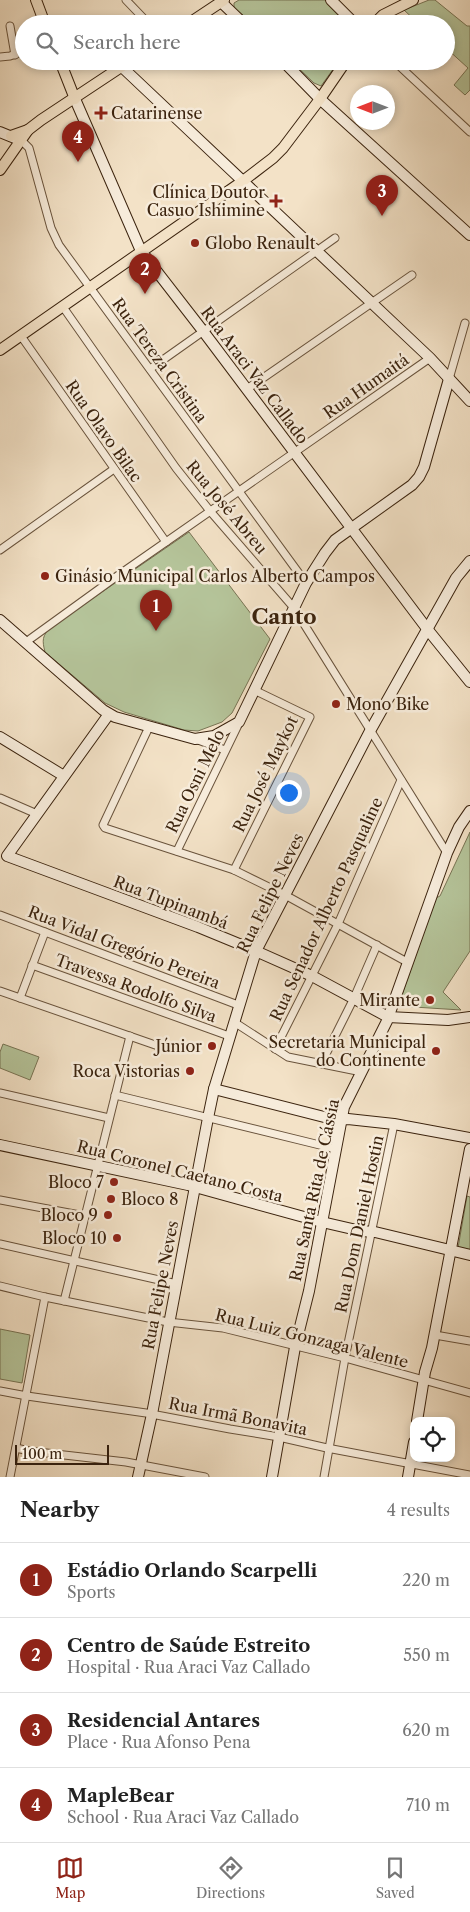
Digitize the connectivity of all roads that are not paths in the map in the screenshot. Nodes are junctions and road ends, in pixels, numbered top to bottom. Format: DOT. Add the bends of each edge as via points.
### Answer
graph roads {
  1 [pos="36,0"];
  2 [pos="126,0"];
  3 [pos="331,0"];
  4 [pos="413,0"];
  5 [pos="222,1"];
  6 [pos="42,15"];
  7 [pos="140,15"];
  8 [pos="201,15"];
  9 [pos="235,15"];
  10 [pos="346,15"];
  11 [pos="383,15"];
  12 [pos="10,26"];
  13 [pos="15,55"];
  14 [pos="0,56"];
  15 [pos="64,70"];
  16 [pos="117,70"];
  17 [pos="132,70"];
  18 [pos="292,70"];
  19 [pos="340,70"];
  20 [pos="404,70"];
  21 [pos="75,98"];
  22 [pos="320,98"];
  23 [pos="28,130"];
  24 [pos="0,132"];
  25 [pos="470,132"];
  26 [pos="11,136"];
  27 [pos="21,140"];
  28 [pos="0,170"];
  29 [pos="244,181"];
  30 [pos="470,235"];
  31 [pos="335,238"];
  32 [pos="141,251"];
  33 [pos="317,251"];
  34 [pos="412,275"];
  35 [pos="90,287"];
  36 [pos="372,303"];
  37 [pos="63,307"];
  38 [pos="464,323"];
  39 [pos="204,331"];
  40 [pos="21,336"];
  41 [pos="0,350"];
  42 [pos="430,358"];
  43 [pos="150,369"];
  44 [pos="449,379"];
  45 [pos="247,389"];
  46 [pos="470,401"];
  47 [pos="294,453"];
  48 [pos="114,469"];
  49 [pos="239,491"];
  50 [pos="210,511"];
  51 [pos="352,528"];
  52 [pos="166,542"];
  53 [pos="0,550"];
  54 [pos="470,561"];
  55 [pos="306,583"];
  56 [pos="294,608"];
  57 [pos="0,620"];
  58 [pos="428,630"];
  59 [pos="26,642"];
  60 [pos="470,682"];
  61 [pos="254,690"];
  62 [pos="109,714"];
  63 [pos="239,722"];
  64 [pos="149,727"];
  65 [pos="370,731"];
  66 [pos="0,737"];
  67 [pos="194,739"];
  68 [pos="226,750"];
  69 [pos="64,776"];
  70 [pos="401,780"];
  71 [pos="0,798"];
  72 [pos="470,811"];
  73 [pos="37,814"];
  74 [pos="177,851"];
  75 [pos="447,853"];
  76 [pos="3,855"];
  77 [pos="234,870"];
  78 [pos="284,895"];
  79 [pos="0,915"];
  80 [pos="338,924"];
  81 [pos="45,932"];
  82 [pos="377,945"];
  83 [pos="256,951"];
  84 [pos="407,962"];
  85 [pos="32,965"];
  86 [pos="312,976"];
  87 [pos="0,991"];
  88 [pos="20,998"];
  89 [pos="354,998"];
  90 [pos="238,1005"];
  91 [pos="388,1017"];
  92 [pos="470,1017"];
  93 [pos="234,1022"];
  94 [pos="130,1036"];
  95 [pos="229,1036"];
  96 [pos="161,1046"];
  97 [pos="275,1049"];
  98 [pos="321,1064"];
  99 [pos="362,1072"];
  100 [pos="214,1089"];
  101 [pos="0,1093"];
  102 [pos="115,1095"];
  103 [pos="109,1118"];
  104 [pos="208,1118"];
  105 [pos="342,1119"];
  106 [pos="394,1124"];
  107 [pos="470,1138"];
  108 [pos="0,1145"];
  109 [pos="336,1149"];
  110 [pos="470,1149"];
  111 [pos="98,1165"];
  112 [pos="194,1187"];
  113 [pos="0,1200"];
  114 [pos="85,1216"];
  115 [pos="322,1222"];
  116 [pos="372,1233"];
  117 [pos="0,1244"];
  118 [pos="451,1252"];
  119 [pos="470,1255"];
  120 [pos="74,1260"];
  121 [pos="177,1284"];
  122 [pos="0,1286"];
  123 [pos="45,1297"];
  124 [pos="64,1301"];
  125 [pos="168,1322"];
  126 [pos="435,1335"];
  127 [pos="470,1341"];
  128 [pos="295,1347"];
  129 [pos="345,1358"];
  130 [pos="424,1380"];
  131 [pos="0,1391"];
  132 [pos="470,1393"];
  133 [pos="27,1396"];
  134 [pos="152,1414"];
  135 [pos="418,1417"];
  136 [pos="279,1437"];
  137 [pos="16,1448"];
  138 [pos="329,1448"];
  139 [pos="410,1463"];
  140 [pos="140,1465"];
  141 [pos="470,1475"];
  142 [pos="10,1477"];
  143 [pos="138,1477"];
  144 [pos="205,1477"];
  145 [pos="272,1477"];
  146 [pos="324,1477"];
  147 [pos="408,1477"];
  1 -- 6 [label="main road"];
  2 -- 7 [label="street"];
  3 -- 10 [label="street"];
  4 -- 11 [label="main road"];
  5 -- 8 [label="main road"];
  5 -- 9 [label="street"];
  12 -- 13 [label="street"];
  13 -- 14 [label="street"];
  15 -- 21 [label="main road, Rua Araci Vaz Callado"];
  16 -- 21 [label="main road"];
  17 -- 29 [label="street"];
  18 -- 22 [label="street"];
  19 -- 22 [label="main road"];
  20 -- 25 [label="street"];
  21 -- 23 [label="main road"];
  21 -- 32 [label="street, Rua Araci Vaz Callado"];
  22 -- 29 [label="main road" via="283,148"];
  22 -- 30 [label="street"];
  23 -- 26 [label="main road"];
  23 -- 27 [label="main road"];
  24 -- 26 [label="street"];
  26 -- 27 [label="street"];
  27 -- 28 [label="main road"];
  27 -- 35 [label="street, Rua Tereza Cristina" via="29,148 54,237"];
  29 -- 32 [label="main road"];
  29 -- 33 [label="street"];
  31 -- 33 [label="street"];
  32 -- 35 [label="main road"];
  32 -- 39 [label="street, Rua Araci Vaz Callado"];
  33 -- 36 [label="street"];
  33 -- 39 [label="street"];
  34 -- 36 [label="street"];
  35 -- 37 [label="main road"];
  35 -- 43 [label="street, Rua Tereza Cristina"];
  36 -- 42 [label="street"];
  36 -- 45 [label="street"];
  37 -- 40 [label="main road"];
  37 -- 50 [label="street, Rua José Abreu"];
  38 -- 44 [label="street"];
  39 -- 43 [label="street"];
  39 -- 45 [label="street, Rua Araci Vaz Callado"];
  40 -- 41 [label="main road"];
  40 -- 48 [label="street, Rua Olavo Bilac"];
  42 -- 44 [label="street"];
  42 -- 47 [label="street, Rua Humaitá"];
  43 -- 49 [label="street, Rua Tereza Cristina"];
  44 -- 46 [label="street"];
  44 -- 51 [label="street" via="419,477"];
  45 -- 47 [label="street, Rua Araci Vaz Callado"];
  47 -- 49 [label="street, Rua Humaitá"];
  47 -- 51 [label="street, Rua Araci Vaz Callado"];
  48 -- 52 [label="street, Rua Olavo Bilac"];
  48 -- 53 [label="street"];
  49 -- 50 [label="street, Rua Humaitá"];
  49 -- 55 [label="street, Rua Tereza Cristina"];
  50 -- 52 [label="street, Rua Humaitá"];
  50 -- 56 [label="street, Rua José Abreu"];
  51 -- 55 [label="street" via="329,547"];
  51 -- 58 [label="street, Rua Araci Vaz Callado"];
  52 -- 59 [label="street, Rua Humaitá"];
  54 -- 58 [label="street, Rua Felipe Neves" via="456,578"];
  55 -- 56 [label="street"];
  56 -- 61 [label="street"];
  56 -- 65 [label="street, Rua José Abreu"];
  57 -- 59 [label="street"];
  58 -- 60 [label="street, Rua Araci Vaz Callado"];
  58 -- 65 [label="street, Rua Felipe Neves"];
  59 -- 62 [label="street"];
  61 -- 63 [label="street"];
  61 -- 77 [label="street, Rua José Maykot" via="310,717"];
  62 -- 64 [label="street"];
  62 -- 69 [label="street"];
  63 -- 67 [label="street" via="214,736"];
  63 -- 68 [label="street, Rua Osni Melo"];
  64 -- 67 [label="street"];
  64 -- 74 [label="street" via="103,825"];
  65 -- 70 [label="street, Rua José Abreu"];
  65 -- 78 [label="street, Rua Felipe Neves"];
  66 -- 69 [label="street"];
  67 -- 68 [label="street"];
  68 -- 74 [label="street, Rua Osni Melo"];
  69 -- 73 [label="street"];
  70 -- 75 [label="street, Rua José Abreu"];
  70 -- 80 [label="street, Rua Senador Alberto Pasqualine"];
  71 -- 73 [label="street"];
  72 -- 75 [label="street, Rua Santa Rita de Cássia"];
  73 -- 76 [label="street"];
  74 -- 77 [label="street"];
  75 -- 84 [label="street, Rua Santa Rita de Cássia"];
  76 -- 83 [label="street, Rua Tupinambá"];
  77 -- 78 [label="street"];
  78 -- 80 [label="street"];
  78 -- 83 [label="street, Rua Felipe Neves"];
  79 -- 81 [label="street, Rua Vidal Gregório Pereira"];
  80 -- 82 [label="street"];
  80 -- 86 [label="street, Rua Senador Alberto Pasqualine"];
  81 -- 85 [label="street"];
  81 -- 90 [label="street, Rua Vidal Gregório Pereira"];
  82 -- 84 [label="street"];
  82 -- 89 [label="street"];
  83 -- 86 [label="street, Rua Tupinambá"];
  83 -- 90 [label="street, Rua Felipe Neves"];
  84 -- 91 [label="street, Rua Santa Rita de Cássia"];
  85 -- 88 [label="street"];
  85 -- 95 [label="street, Travessa Rodolfo Silva"];
  86 -- 89 [label="street, Rua Tupinambá"];
  86 -- 97 [label="street, Rua Senador Alberto Pasqualine"];
  87 -- 88 [label="street"];
  88 -- 94 [label="street"];
  89 -- 91 [label="street, Rua Tupinambá"];
  89 -- 98 [label="street"];
  90 -- 93 [label="street, Rua Felipe Neves"];
  91 -- 92 [label="street, Rua Tupinambá" via="448,1020"];
  91 -- 99 [label="street, Rua Santa Rita de Cássia"];
  93 -- 95 [label="street, Rua Felipe Neves"];
  93 -- 97 [label="street"];
  94 -- 96 [label="street"];
  94 -- 102 [label="street"];
  95 -- 100 [label="street, Rua Felipe Neves"];
  97 -- 98 [label="street" via="288,1057"];
  98 -- 99 [label="street"];
  99 -- 105 [label="street, Rua Santa Rita de Cássia" via="347,1100"];
  100 -- 104 [label="street, Rua Felipe Neves"];
  100 -- 105 [label="street"];
  101 -- 103 [label="street"];
  102 -- 103 [label="street"];
  102 -- 104 [label="street"];
  103 -- 111 [label="street"];
  104 -- 109 [label="street"];
  104 -- 112 [label="street, Rua Felipe Neves"];
  105 -- 106 [label="street"];
  105 -- 109 [label="street, Rua Santa Rita de Cássia"];
  106 -- 107 [label="street"];
  106 -- 116 [label="street, Rua Dom Daniel Hostin"];
  108 -- 111 [label="street, Rua Coronel Caetano Costa"];
  109 -- 115 [label="street, Rua Santa Rita de Cássia"];
  110 -- 118 [label="street"];
  111 -- 112 [label="street, Rua Coronel Caetano Costa"];
  111 -- 114 [label="street"];
  112 -- 115 [label="street, Rua Coronel Caetano Costa"];
  112 -- 121 [label="street, Rua Felipe Neves"];
  113 -- 114 [label="street"];
  114 -- 120 [label="street"];
  115 -- 116 [label="street, Rua Coronel Caetano Costa"];
  115 -- 128 [label="street, Rua Santa Rita de Cássia"];
  116 -- 118 [label="street, Rua Coronel Caetano Costa"];
  116 -- 129 [label="street, Rua Dom Daniel Hostin"];
  117 -- 120 [label="street"];
  118 -- 119 [label="street, Rua Coronel Caetano Costa"];
  118 -- 126 [label="street"];
  120 -- 121 [label="street"];
  120 -- 124 [label="street"];
  121 -- 125 [label="street, Rua Felipe Neves"];
  122 -- 123 [label="street, Rua Luiz Gonzaga Valente"];
  123 -- 124 [label="street, Rua Luiz Gonzaga Valente"];
  123 -- 133 [label="street"];
  124 -- 125 [label="street, Rua Luiz Gonzaga Valente"];
  125 -- 128 [label="street, Rua Luiz Gonzaga Valente" via="223,1328"];
  125 -- 134 [label="street, Rua Felipe Neves"];
  126 -- 127 [label="street"];
  126 -- 130 [label="street"];
  128 -- 129 [label="street, Rua Luiz Gonzaga Valente"];
  128 -- 136 [label="street, Rua Santa Rita de Cássia"];
  129 -- 130 [label="street, Rua Luiz Gonzaga Valente"];
  129 -- 138 [label="street, Rua Dom Daniel Hostin"];
  130 -- 132 [label="street, Rua Luiz Gonzaga Valente"];
  130 -- 135 [label="street"];
  131 -- 133 [label="street, Rua Irmã Bonavita"];
  133 -- 134 [label="street, Rua Irmã Bonavita"];
  133 -- 137 [label="street"];
  134 -- 136 [label="street, Rua Irmã Bonavita"];
  134 -- 140 [label="street, Rua Felipe Neves"];
  136 -- 138 [label="street, Rua Irmã Bonavita"];
  136 -- 145 [label="street, Rua Santa Rita de Cássia"];
  137 -- 140 [label="street"];
  137 -- 142 [label="street"];
  138 -- 139 [label="street, Rua Irmã Bonavita"];
  138 -- 146 [label="street, Rua Dom Daniel Hostin"];
  139 -- 141 [label="street, Rua Irmã Bonavita"];
  139 -- 147 [label="street"];
  140 -- 143 [label="street, Rua Felipe Neves"];
  140 -- 144 [label="street"];
}
